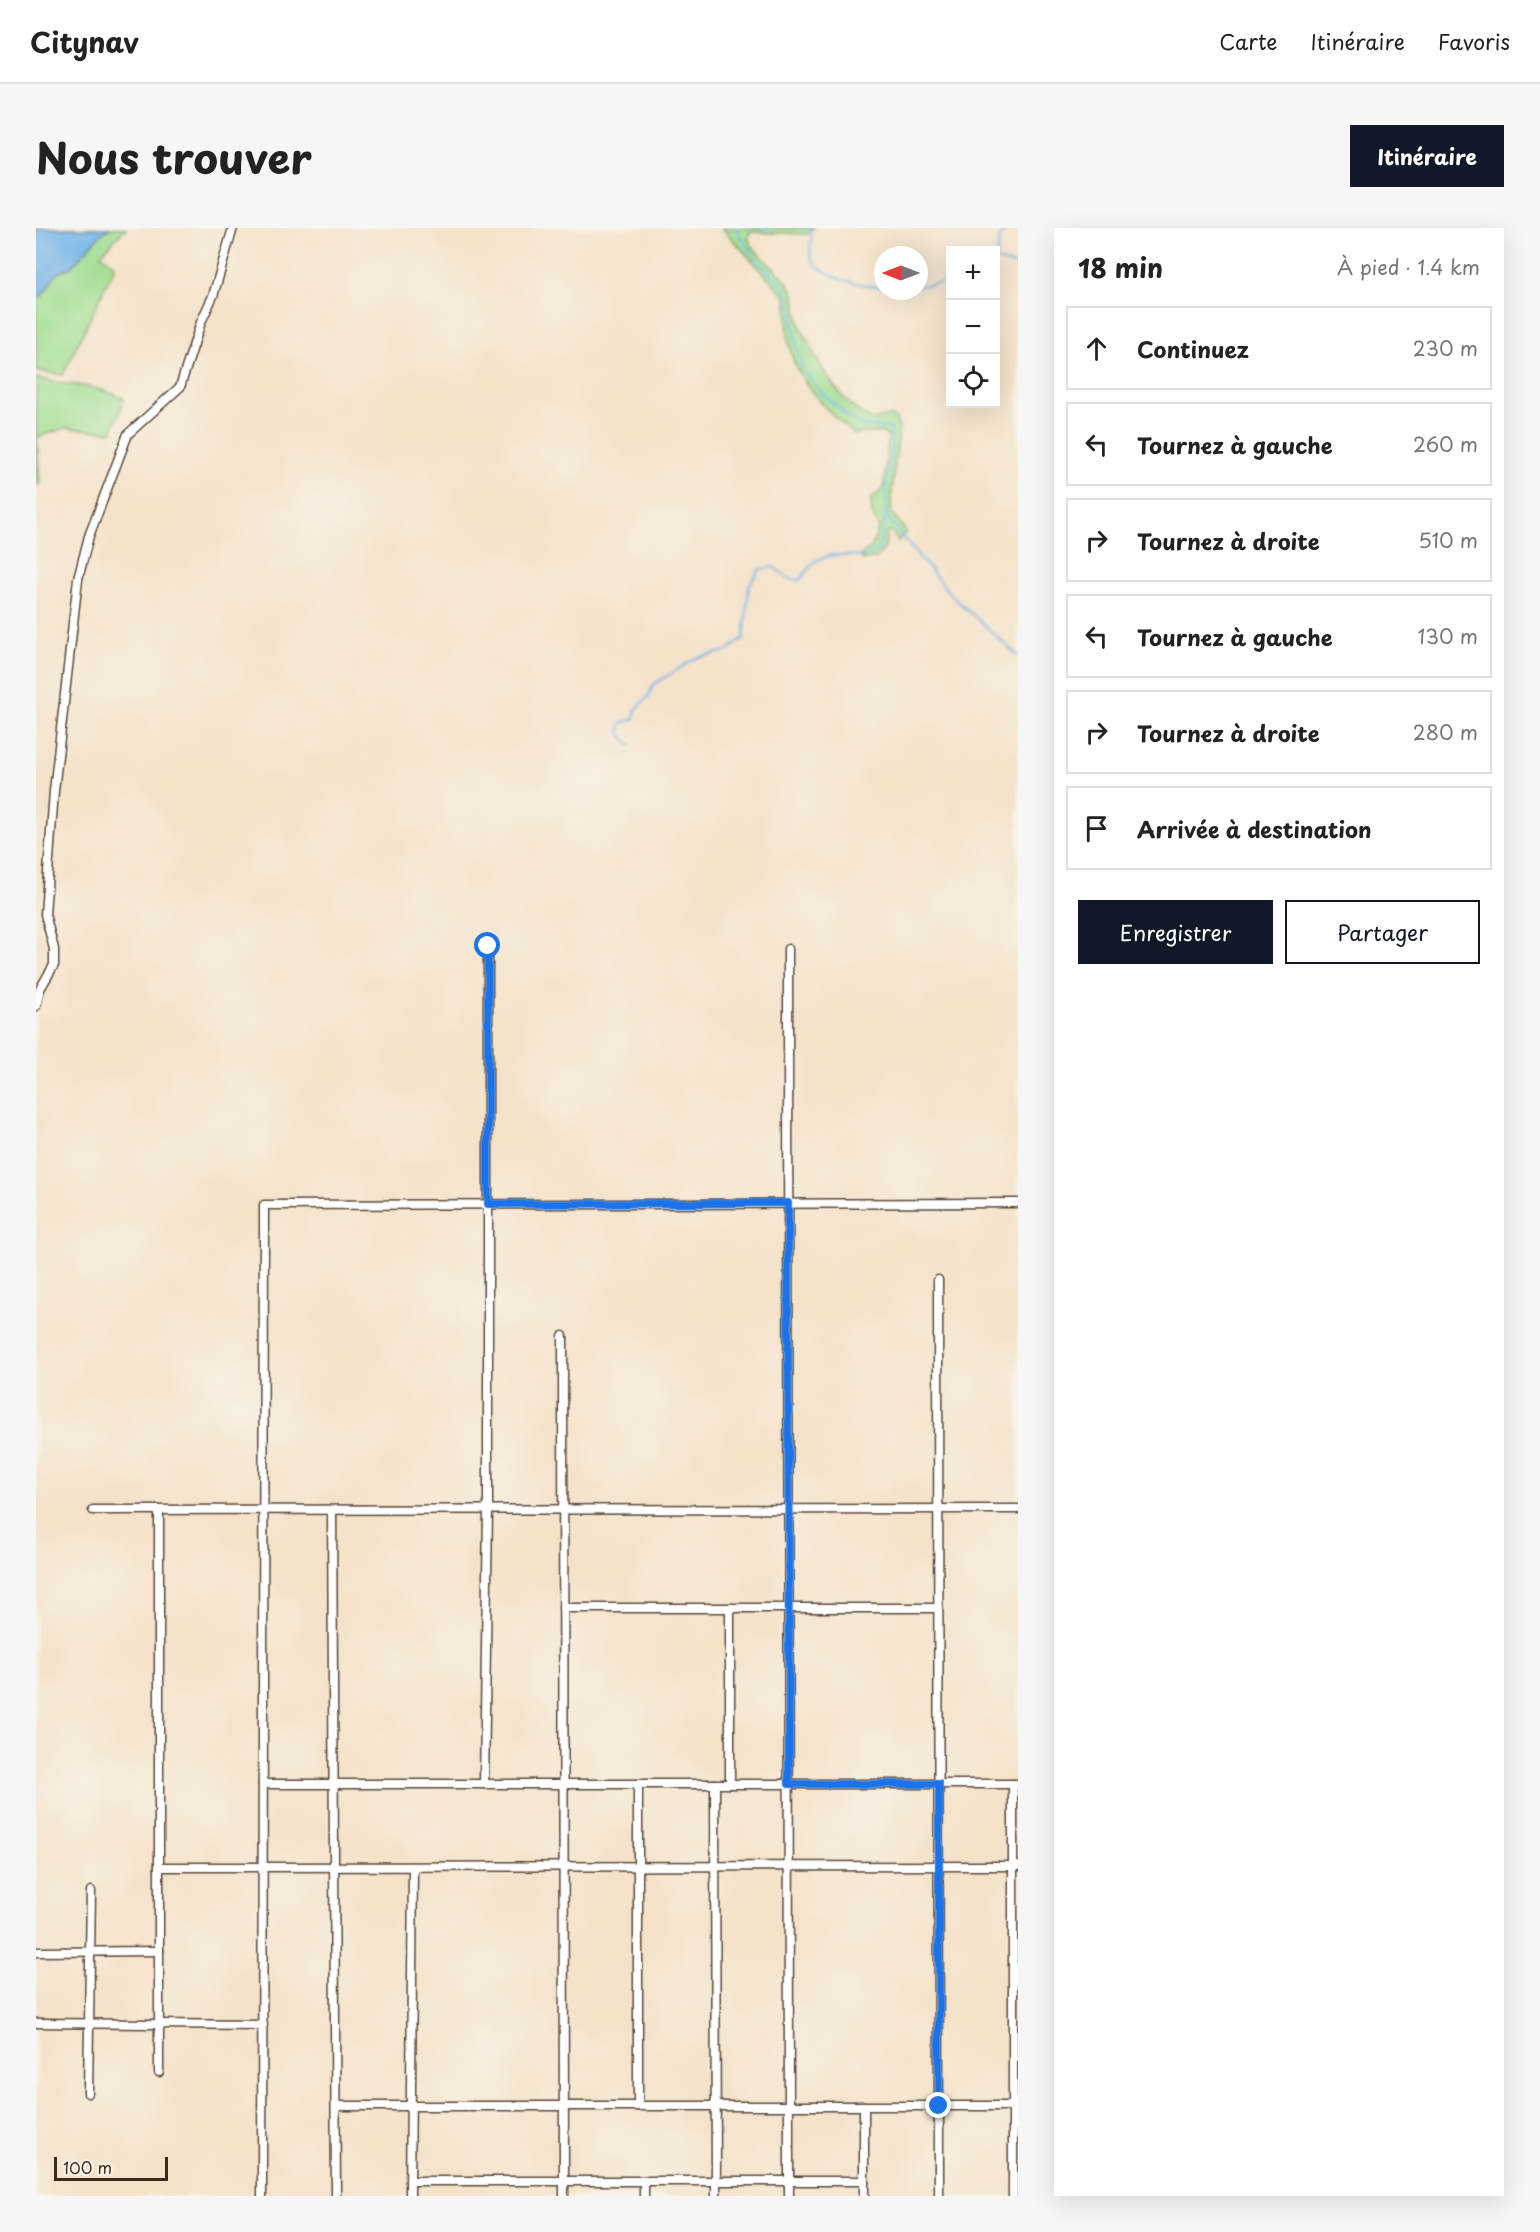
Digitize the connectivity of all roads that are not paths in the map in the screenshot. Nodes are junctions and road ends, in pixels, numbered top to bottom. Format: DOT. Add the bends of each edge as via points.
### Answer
graph roads {
  1 [pos="232,228"];
  2 [pos="488,946"];
  3 [pos="788,949"];
  4 [pos="36,1006"];
  5 [pos="788,1203"];
  6 [pos="1018,1203"];
  7 [pos="488,1204"];
  8 [pos="938,1280"];
  9 [pos="563,1336"];
  10 [pos="939,1509"];
  11 [pos="1018,1509"];
  12 [pos="93,1510"];
  13 [pos="159,1510"];
  14 [pos="264,1510"];
  15 [pos="332,1510"];
  16 [pos="488,1510"];
  17 [pos="563,1510"];
  18 [pos="789,1510"];
  19 [pos="563,1608"];
  20 [pos="730,1608"];
  21 [pos="789,1608"];
  22 [pos="939,1608"];
  23 [pos="263,1784"];
  24 [pos="336,1784"];
  25 [pos="484,1784"];
  26 [pos="563,1784"];
  27 [pos="638,1784"];
  28 [pos="716,1784"];
  29 [pos="730,1784"];
  30 [pos="789,1784"];
  31 [pos="939,1784"];
  32 [pos="1015,1784"];
  33 [pos="336,1866"];
  34 [pos="563,1866"];
  35 [pos="638,1866"];
  36 [pos="716,1866"];
  37 [pos="789,1866"];
  38 [pos="939,1866"];
  39 [pos="1015,1866"];
  40 [pos="159,1867"];
  41 [pos="263,1867"];
  42 [pos="413,1867"];
  43 [pos="91,1891"];
  44 [pos="90,1951"];
  45 [pos="159,1951"];
  46 [pos="36,1952"];
  47 [pos="36,2022"];
  48 [pos="89,2022"];
  49 [pos="159,2022"];
  50 [pos="262,2025"];
  51 [pos="159,2072"];
  52 [pos="88,2093"];
  53 [pos="336,2106"];
  54 [pos="410,2106"];
  55 [pos="564,2106"];
  56 [pos="638,2106"];
  57 [pos="716,2106"];
  58 [pos="789,2106"];
  59 [pos="864,2106"];
  60 [pos="939,2106"];
  61 [pos="1015,2106"];
  62 [pos="410,2181"];
  63 [pos="564,2181"];
  64 [pos="644,2181"];
  65 [pos="716,2181"];
  66 [pos="789,2181"];
  67 [pos="864,2181"];
  68 [pos="262,2196"];
  69 [pos="336,2196"];
  70 [pos="410,2196"];
  71 [pos="564,2196"];
  72 [pos="644,2196"];
  73 [pos="716,2196"];
  74 [pos="789,2196"];
  75 [pos="864,2196"];
  76 [pos="939,2196"];
  77 [pos="1013,2196"];
  1 -- 4 [label="street" via="213,296 180,387 128,434 78,579 54,792 45,914 54,965 40,989"];
  2 -- 7 [label="street"];
  3 -- 5 [label="street"];
  5 -- 6 [label="street"];
  5 -- 7 [label="street"];
  5 -- 18 [label="street"];
  7 -- 14 [label="street" via="264,1205"];
  7 -- 16 [label="street"];
  8 -- 10 [label="street"];
  9 -- 17 [label="street"];
  10 -- 11 [label="street"];
  10 -- 18 [label="street"];
  10 -- 22 [label="street"];
  12 -- 13 [label="street"];
  13 -- 14 [label="street"];
  13 -- 40 [label="street"];
  14 -- 15 [label="street"];
  14 -- 23 [label="street"];
  15 -- 16 [label="street"];
  15 -- 24 [label="street"];
  16 -- 17 [label="street"];
  16 -- 25 [label="street"];
  17 -- 18 [label="street"];
  17 -- 19 [label="street"];
  18 -- 21 [label="street"];
  19 -- 20 [label="street"];
  19 -- 26 [label="street"];
  20 -- 21 [label="street"];
  20 -- 29 [label="street"];
  21 -- 22 [label="street"];
  21 -- 30 [label="street"];
  22 -- 31 [label="street"];
  23 -- 24 [label="street"];
  23 -- 41 [label="street"];
  24 -- 25 [label="street"];
  24 -- 33 [label="street"];
  25 -- 26 [label="street"];
  26 -- 27 [label="street"];
  26 -- 34 [label="street"];
  27 -- 28 [label="street"];
  27 -- 35 [label="street"];
  28 -- 29 [label="street"];
  28 -- 36 [label="street"];
  29 -- 30 [label="street"];
  30 -- 31 [label="street"];
  30 -- 37 [label="street"];
  31 -- 32 [label="street"];
  31 -- 38 [label="street"];
  32 -- 39 [label="street"];
  33 -- 41 [label="street"];
  33 -- 42 [label="street"];
  33 -- 53 [label="street"];
  34 -- 35 [label="street"];
  34 -- 42 [label="street"];
  34 -- 55 [label="street"];
  35 -- 36 [label="street"];
  35 -- 56 [label="street"];
  36 -- 37 [label="street"];
  36 -- 57 [label="street"];
  37 -- 38 [label="street"];
  37 -- 58 [label="street"];
  38 -- 39 [label="street"];
  38 -- 60 [label="street"];
  39 -- 61 [label="street"];
  40 -- 41 [label="street"];
  40 -- 45 [label="street"];
  41 -- 50 [label="street"];
  42 -- 54 [label="street"];
  43 -- 44 [label="street"];
  44 -- 45 [label="street"];
  44 -- 46 [label="street"];
  44 -- 48 [label="street"];
  45 -- 49 [label="street"];
  47 -- 48 [label="street"];
  48 -- 49 [label="street"];
  48 -- 52 [label="street"];
  49 -- 50 [label="street"];
  49 -- 51 [label="street"];
  50 -- 68 [label="street"];
  53 -- 54 [label="street"];
  53 -- 69 [label="street"];
  54 -- 55 [label="street"];
  54 -- 62 [label="street"];
  55 -- 56 [label="street"];
  55 -- 63 [label="street"];
  56 -- 57 [label="street"];
  57 -- 58 [label="street"];
  57 -- 65 [label="street"];
  58 -- 59 [label="street"];
  58 -- 66 [label="street"];
  59 -- 60 [label="street"];
  59 -- 67 [label="street"];
  60 -- 61 [label="street"];
  60 -- 76 [label="street"];
  61 -- 77 [label="street"];
  62 -- 63 [label="street"];
  62 -- 70 [label="street"];
  63 -- 64 [label="street"];
  63 -- 71 [label="street"];
  64 -- 65 [label="street"];
  64 -- 72 [label="street"];
  65 -- 66 [label="street"];
  65 -- 73 [label="street"];
  66 -- 67 [label="street"];
  66 -- 74 [label="street"];
  67 -- 75 [label="street"];
}
